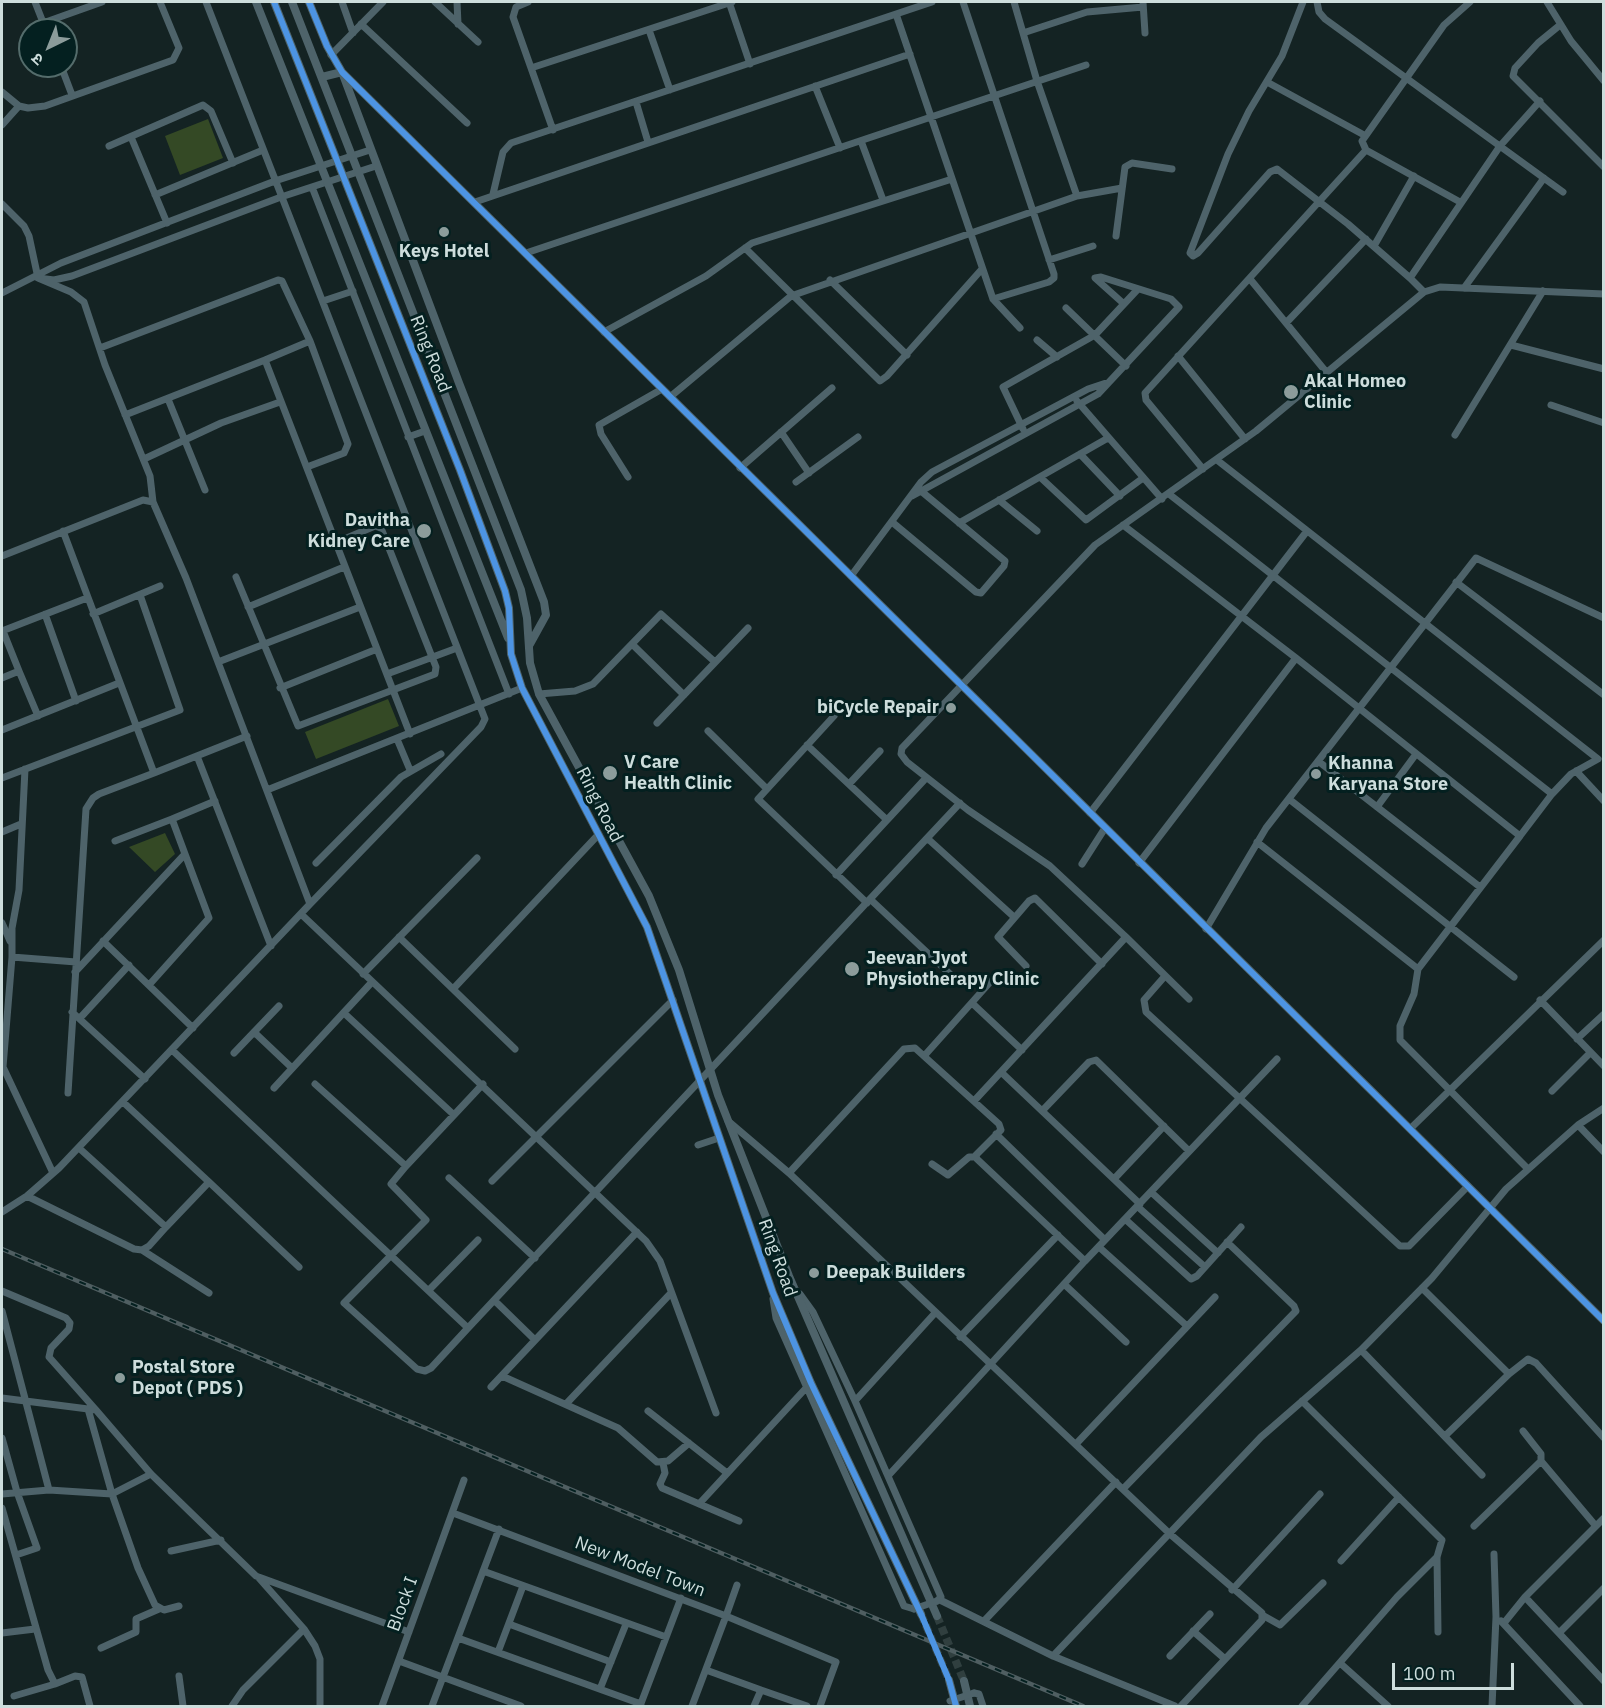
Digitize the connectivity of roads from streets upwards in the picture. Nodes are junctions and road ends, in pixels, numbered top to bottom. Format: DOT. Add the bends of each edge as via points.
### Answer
graph roads {
  1 [pos="35,2"];
  2 [pos="102,2"];
  3 [pos="160,2"];
  4 [pos="206,2"];
  5 [pos="256,2"];
  6 [pos="274,2"];
  7 [pos="292,2"];
  8 [pos="309,2"];
  9 [pos="342,2"];
  10 [pos="383,2"];
  11 [pos="435,2"];
  12 [pos="458,2"];
  13 [pos="528,2"];
  14 [pos="730,2"];
  15 [pos="932,2"];
  16 [pos="963,2"];
  17 [pos="1014,2"];
  18 [pos="1303,2"];
  19 [pos="1317,2"];
  20 [pos="1470,2"];
  21 [pos="1547,2"];
  22 [pos="1143,4"];
  23 [pos="1458,5"];
  24 [pos="896,14"];
  25 [pos="42,18"];
  26 [pos="64,18"];
  27 [pos="361,24"];
  28 [pos="458,24"];
  29 [pos="1560,25"];
  30 [pos="649,30"];
  31 [pos="353,33"];
  32 [pos="1023,33"];
  33 [pos="1145,33"];
  34 [pos="287,35"];
  35 [pos="272,41"];
  36 [pos="478,42"];
  37 [pos="910,54"];
  38 [pos="331,55"];
  39 [pos="750,64"];
  40 [pos="1086,64"];
  41 [pos="531,68"];
  42 [pos="342,72"];
  43 [pos="1405,76"];
  44 [pos="322,77"];
  45 [pos="66,78"];
  46 [pos="1037,81"];
  47 [pos="1604,81"];
  48 [pos="1268,82"];
  49 [pos="815,86"];
  50 [pos="670,90"];
  51 [pos="2,92"];
  52 [pos="72,95"];
  53 [pos="994,96"];
  54 [pos="1540,101"];
  55 [pos="636,102"];
  56 [pos="19,106"];
  57 [pos="932,119"];
  58 [pos="467,123"];
  59 [pos="2,125"];
  60 [pos="554,130"];
  61 [pos="1364,135"];
  62 [pos="131,137"];
  63 [pos="861,141"];
  64 [pos="648,142"];
  65 [pos="109,146"];
  66 [pos="1500,146"];
  67 [pos="840,148"];
  68 [pos="263,150"];
  69 [pos="370,150"];
  70 [pos="1366,150"];
  71 [pos="354,156"];
  72 [pos="338,162"];
  73 [pos="233,163"];
  74 [pos="376,166"];
  75 [pos="321,167"];
  76 [pos="1604,167"];
  77 [pos="1172,169"];
  78 [pos="360,172"];
  79 [pos="344,176"];
  80 [pos="1414,176"];
  81 [pos="1544,178"];
  82 [pos="952,179"];
  83 [pos="275,181"];
  84 [pos="327,182"];
  85 [pos="312,187"];
  86 [pos="1122,188"];
  87 [pos="1563,192"];
  88 [pos="494,194"];
  89 [pos="155,195"];
  90 [pos="1077,196"];
  91 [pos="281,197"];
  92 [pos="884,200"];
  93 [pos="475,202"];
  94 [pos="1460,202"];
  95 [pos="1320,203"];
  96 [pos="2,204"];
  97 [pos="1033,212"];
  98 [pos="167,223"];
  99 [pos="970,233"];
  100 [pos="1116,236"];
  101 [pos="1366,239"];
  102 [pos="1093,246"];
  103 [pos="1374,246"];
  104 [pos="745,248"];
  105 [pos="526,254"];
  106 [pos="1049,260"];
  107 [pos="982,269"];
  108 [pos="38,278"];
  109 [pos="1410,278"];
  110 [pos="419,279"];
  111 [pos="1250,279"];
  112 [pos="830,280"];
  113 [pos="403,284"];
  114 [pos="1464,288"];
  115 [pos="1138,289"];
  116 [pos="353,291"];
  117 [pos="1543,291"];
  118 [pos="1424,292"];
  119 [pos="2,293"];
  120 [pos="1604,294"];
  121 [pos="791,296"];
  122 [pos="993,299"];
  123 [pos="323,301"];
  124 [pos="1124,304"];
  125 [pos="1066,308"];
  126 [pos="1286,323"];
  127 [pos="1020,328"];
  128 [pos="604,332"];
  129 [pos="1095,335"];
  130 [pos="1037,340"];
  131 [pos="310,341"];
  132 [pos="1510,345"];
  133 [pos="100,348"];
  134 [pos="907,355"];
  135 [pos="1178,356"];
  136 [pos="1057,357"];
  137 [pos="265,360"];
  138 [pos="1126,366"];
  139 [pos="1603,367"];
  140 [pos="1327,373"];
  141 [pos="1109,382"];
  142 [pos="832,388"];
  143 [pos="662,389"];
  144 [pos="670,397"];
  145 [pos="1074,397"];
  146 [pos="168,399"];
  147 [pos="280,402"];
  148 [pos="1080,404"];
  149 [pos="1551,405"];
  150 [pos="125,415"];
  151 [pos="1604,423"];
  152 [pos="1022,426"];
  153 [pos="425,431"];
  154 [pos="781,432"];
  155 [pos="1026,434"];
  156 [pos="1455,435"];
  157 [pos="408,437"];
  158 [pos="858,437"];
  159 [pos="1108,438"];
  160 [pos="184,439"];
  161 [pos="1245,439"];
  162 [pos="1080,454"];
  163 [pos="964,456"];
  164 [pos="144,459"];
  165 [pos="1217,460"];
  166 [pos="969,466"];
  167 [pos="307,467"];
  168 [pos="740,468"];
  169 [pos="1203,469"];
  170 [pos="808,473"];
  171 [pos="628,477"];
  172 [pos="1040,477"];
  173 [pos="1143,478"];
  174 [pos="796,483"];
  175 [pos="205,490"];
  176 [pos="921,491"];
  177 [pos="1169,494"];
  178 [pos="912,496"];
  179 [pos="1120,496"];
  180 [pos="1162,499"];
  181 [pos="999,500"];
  182 [pos="153,502"];
  183 [pos="892,522"];
  184 [pos="959,523"];
  185 [pos="1123,525"];
  186 [pos="63,531"];
  187 [pos="1037,531"];
  188 [pos="1307,531"];
  189 [pos="335,543"];
  190 [pos="2,556"];
  191 [pos="344,567"];
  192 [pos="236,576"];
  193 [pos="851,576"];
  194 [pos="1274,576"];
  195 [pos="1456,582"];
  196 [pos="160,586"];
  197 [pos="140,594"];
  198 [pos="87,598"];
  199 [pos="248,607"];
  200 [pos="360,607"];
  201 [pos="45,614"];
  202 [pos="93,614"];
  203 [pos="1243,616"];
  204 [pos="1604,618"];
  205 [pos="1425,622"];
  206 [pos="748,628"];
  207 [pos="2,631"];
  208 [pos="510,641"];
  209 [pos="632,644"];
  210 [pos="264,645"];
  211 [pos="529,645"];
  212 [pos="457,648"];
  213 [pos="376,649"];
  214 [pos="432,658"];
  215 [pos="1296,658"];
  216 [pos="218,662"];
  217 [pos="715,662"];
  218 [pos="1391,666"];
  219 [pos="19,671"];
  220 [pos="387,674"];
  221 [pos="2,678"];
  222 [pos="119,683"];
  223 [pos="962,683"];
  224 [pos="280,688"];
  225 [pos="522,688"];
  226 [pos="393,690"];
  227 [pos="508,694"];
  228 [pos="539,694"];
  229 [pos="684,695"];
  230 [pos="1604,695"];
  231 [pos="76,701"];
  232 [pos="480,705"];
  233 [pos="1359,709"];
  234 [pos="38,716"];
  235 [pos="834,716"];
  236 [pos="657,723"];
  237 [pos="136,726"];
  238 [pos="2,730"];
  239 [pos="708,731"];
  240 [pos="410,734"];
  241 [pos="247,736"];
  242 [pos="397,739"];
  243 [pos="807,746"];
  244 [pos="880,751"];
  245 [pos="441,754"];
  246 [pos="1416,754"];
  247 [pos="197,756"];
  248 [pos="1601,757"];
  249 [pos="1318,761"];
  250 [pos="25,769"];
  251 [pos="410,770"];
  252 [pos="1576,771"];
  253 [pos="154,773"];
  254 [pos="2,778"];
  255 [pos="926,778"];
  256 [pos="849,784"];
  257 [pos="766,788"];
  258 [pos="267,790"];
  259 [pos="1552,794"];
  260 [pos="1289,799"];
  261 [pos="215,801"];
  262 [pos="1604,801"];
  263 [pos="960,803"];
  264 [pos="1377,807"];
  265 [pos="1090,813"];
  266 [pos="172,819"];
  267 [pos="887,820"];
  268 [pos="21,824"];
  269 [pos="1105,828"];
  270 [pos="2,832"];
  271 [pos="598,835"];
  272 [pos="1520,836"];
  273 [pos="927,838"];
  274 [pos="115,841"];
  275 [pos="1257,842"];
  276 [pos="185,854"];
  277 [pos="477,858"];
  278 [pos="316,863"];
  279 [pos="1139,863"];
  280 [pos="1082,864"];
  281 [pos="836,875"];
  282 [pos="1480,887"];
  283 [pos="869,901"];
  284 [pos="310,904"];
  285 [pos="301,914"];
  286 [pos="1014,917"];
  287 [pos="2,923"];
  288 [pos="1451,925"];
  289 [pos="1206,929"];
  290 [pos="399,937"];
  291 [pos="1126,937"];
  292 [pos="1604,940"];
  293 [pos="103,941"];
  294 [pos="11,943"];
  295 [pos="271,945"];
  296 [pos="12,957"];
  297 [pos="76,962"];
  298 [pos="1102,964"];
  299 [pos="129,965"];
  300 [pos="1026,966"];
  301 [pos="1418,969"];
  302 [pos="75,972"];
  303 [pos="2,974"];
  304 [pos="10,974"];
  305 [pos="363,974"];
  306 [pos="950,974"];
  307 [pos="1165,976"];
  308 [pos="1514,977"];
  309 [pos="992,980"];
  310 [pos="372,982"];
  311 [pos="149,985"];
  312 [pos="454,988"];
  313 [pos="1189,999"];
  314 [pos="673,1000"];
  315 [pos="1540,1000"];
  316 [pos="972,1003"];
  317 [pos="279,1006"];
  318 [pos="72,1012"];
  319 [pos="344,1013"];
  320 [pos="1604,1014"];
  321 [pos="80,1018"];
  322 [pos="193,1028"];
  323 [pos="254,1032"];
  324 [pos="1577,1039"];
  325 [pos="515,1049"];
  326 [pos="172,1050"];
  327 [pos="1022,1050"];
  328 [pos="234,1053"];
  329 [pos="1590,1053"];
  330 [pos="925,1055"];
  331 [pos="1277,1059"];
  332 [pos="1604,1066"];
  333 [pos="2,1068"];
  334 [pos="292,1068"];
  335 [pos="710,1072"];
  336 [pos="1001,1072"];
  337 [pos="145,1079"];
  338 [pos="699,1082"];
  339 [pos="315,1084"];
  340 [pos="483,1084"];
  341 [pos="274,1088"];
  342 [pos="1450,1089"];
  343 [pos="1552,1091"];
  344 [pos="68,1093"];
  345 [pos="1238,1100"];
  346 [pos="974,1101"];
  347 [pos="123,1102"];
  348 [pos="1604,1108"];
  349 [pos="1042,1111"];
  350 [pos="454,1114"];
  351 [pos="728,1120"];
  352 [pos="1578,1125"];
  353 [pos="1164,1126"];
  354 [pos="1411,1128"];
  355 [pos="996,1134"];
  356 [pos="537,1135"];
  357 [pos="719,1138"];
  358 [pos="698,1145"];
  359 [pos="79,1148"];
  360 [pos="1189,1151"];
  361 [pos="1604,1152"];
  362 [pos="976,1157"];
  363 [pos="932,1164"];
  364 [pos="406,1166"];
  365 [pos="1527,1168"];
  366 [pos="53,1173"];
  367 [pos="789,1173"];
  368 [pos="449,1178"];
  369 [pos="1113,1179"];
  370 [pos="492,1181"];
  371 [pos="209,1182"];
  372 [pos="1468,1186"];
  373 [pos="596,1192"];
  374 [pos="1150,1192"];
  375 [pos="27,1196"];
  376 [pos="1138,1205"];
  377 [pos="1489,1207"];
  378 [pos="2,1212"];
  379 [pos="1125,1219"];
  380 [pos="166,1227"];
  381 [pos="1240,1227"];
  382 [pos="638,1232"];
  383 [pos="1058,1235"];
  384 [pos="478,1240"];
  385 [pos="1105,1240"];
  386 [pos="1227,1242"];
  387 [pos="1099,1247"];
  388 [pos="142,1250"];
  389 [pos="1218,1253"];
  390 [pos="392,1255"];
  391 [pos="535,1258"];
  392 [pos="1085,1261"];
  393 [pos="299,1267"];
  394 [pos="1205,1267"];
  395 [pos="1064,1284"];
  396 [pos="794,1287"];
  397 [pos="1422,1288"];
  398 [pos="429,1290"];
  399 [pos="2,1291"];
  400 [pos="209,1293"];
  401 [pos="671,1293"];
  402 [pos="773,1293"];
  403 [pos="1215,1297"];
  404 [pos="495,1301"];
  405 [pos="935,1313"];
  406 [pos="2,1316"];
  407 [pos="1604,1321"];
  408 [pos="1187,1326"];
  409 [pos="468,1328"];
  410 [pos="960,1336"];
  411 [pos="535,1340"];
  412 [pos="1126,1342"];
  413 [pos="1361,1350"];
  414 [pos="991,1365"];
  415 [pos="1509,1374"];
  416 [pos="502,1376"];
  417 [pos="491,1387"];
  418 [pos="806,1388"];
  419 [pos="2,1398"];
  420 [pos="855,1401"];
  421 [pos="1302,1401"];
  422 [pos="26,1402"];
  423 [pos="566,1404"];
  424 [pos="88,1409"];
  425 [pos="96,1410"];
  426 [pos="648,1411"];
  427 [pos="716,1413"];
  428 [pos="1523,1431"];
  429 [pos="1446,1435"];
  430 [pos="2,1437"];
  431 [pos="1604,1438"];
  432 [pos="689,1443"];
  433 [pos="1076,1444"];
  434 [pos="1541,1461"];
  435 [pos="663,1463"];
  436 [pos="727,1473"];
  437 [pos="152,1474"];
  438 [pos="1482,1475"];
  439 [pos="888,1476"];
  440 [pos="464,1480"];
  441 [pos="1116,1482"];
  442 [pos="1123,1489"];
  443 [pos="49,1490"];
  444 [pos="17,1492"];
  445 [pos="2,1494"];
  446 [pos="112,1494"];
  447 [pos="1320,1494"];
  448 [pos="1399,1497"];
  449 [pos="699,1504"];
  450 [pos="2,1508"];
  451 [pos="453,1513"];
  452 [pos="1604,1518"];
  453 [pos="739,1521"];
  454 [pos="1474,1526"];
  455 [pos="1595,1526"];
  456 [pos="499,1529"];
  457 [pos="1170,1534"];
  458 [pos="220,1540"];
  459 [pos="171,1551"];
  460 [pos="1494,1554"];
  461 [pos="16,1555"];
  462 [pos="1437,1557"];
  463 [pos="1341,1561"];
  464 [pos="483,1571"];
  465 [pos="256,1576"];
  466 [pos="1323,1583"];
  467 [pos="737,1585"];
  468 [pos="523,1586"];
  469 [pos="1604,1588"];
  470 [pos="1232,1590"];
  471 [pos="1525,1597"];
  472 [pos="681,1598"];
  473 [pos="939,1600"];
  474 [pos="178,1606"];
  475 [pos="159,1609"];
  476 [pos="918,1611"];
  477 [pos="1210,1614"];
  478 [pos="726,1616"];
  479 [pos="937,1616"];
  480 [pos="1264,1616"];
  481 [pos="1496,1617"];
  482 [pos="985,1620"];
  483 [pos="1504,1623"];
  484 [pos="508,1624"];
  485 [pos="627,1624"];
  486 [pos="35,1629"];
  487 [pos="304,1629"];
  488 [pos="1193,1631"];
  489 [pos="409,1632"];
  490 [pos="1438,1632"];
  491 [pos="2,1633"];
  492 [pos="1559,1633"];
  493 [pos="666,1637"];
  494 [pos="458,1638"];
  495 [pos="101,1648"];
  496 [pos="498,1652"];
  497 [pos="1053,1656"];
  498 [pos="1170,1656"];
  499 [pos="1225,1659"];
  500 [pos="399,1661"];
  501 [pos="611,1662"];
  502 [pos="1340,1663"];
  503 [pos="706,1670"];
  504 [pos="179,1676"];
  505 [pos="443,1677"];
  506 [pos="949,1680"];
  507 [pos="964,1681"];
  508 [pos="1604,1682"];
  509 [pos="55,1683"];
  510 [pos="600,1689"];
  511 [pos="761,1690"];
  512 [pos="14,1696"];
  513 [pos="1304,1704"];
  514 [pos="640,1705"];
  515 [pos="951,1705"];
  516 [pos="90,1707"];
  517 [pos="183,1707"];
  518 [pos="232,1707"];
  519 [pos="320,1707"];
  520 [pos="382,1707"];
  521 [pos="432,1707"];
  522 [pos="521,1707"];
  523 [pos="692,1707"];
  524 [pos="754,1707"];
  525 [pos="807,1707"];
  526 [pos="820,1707"];
  527 [pos="970,1707"];
  528 [pos="983,1707"];
  529 [pos="1175,1707"];
  530 [pos="1181,1707"];
  531 [pos="1315,1707"];
  532 [pos="1388,1707"];
  533 [pos="1492,1707"];
  534 [pos="1580,1707"];
  1 -- 25 [label="street"];
  2 -- 26 [label="street"];
  3 -- 52 [label="street" via="179,48 173,60"];
  4 -- 68 [label="street"];
  5 -- 35 [label="street"];
  6 -- 34 [label="street, Ring Road"];
  7 -- 44 [label="street, Ring Road"];
  8 -- 38 [label="street"];
  9 -- 31 [label="street"];
  10 -- 27 [label="street"];
  11 -- 28 [label="street"];
  12 -- 28 [label="street"];
  13 -- 41 [label="street" via="516,8 513,17"];
  14 -- 30 [label="street"];
  14 -- 39 [label="street"];
  15 -- 24 [label="street"];
  16 -- 53 [label="street"];
  17 -- 32 [label="street"];
  18 -- 48 [label="street"];
  19 -- 43 [label="street" via="1325,19"];
  20 -- 23 [label="street"];
  21 -- 29 [label="street"];
  22 -- 32 [label="street" via="1087,12"];
  22 -- 33 [label="street"];
  23 -- 43 [label="street"];
  24 -- 37 [label="street"];
  24 -- 39 [label="street"];
  27 -- 31 [label="street"];
  27 -- 58 [label="street"];
  28 -- 36 [label="street"];
  29 -- 47 [label="street"];
  29 -- 54 [label="street" via="1513,71 1515,79"];
  30 -- 41 [label="street"];
  30 -- 50 [label="street"];
  31 -- 38 [label="street"];
  32 -- 46 [label="street"];
  34 -- 35 [label="street"];
  34 -- 72 [label="street, Ring Road"];
  35 -- 75 [label="street"];
  37 -- 49 [label="street"];
  37 -- 57 [label="street"];
  38 -- 42 [label="street"];
  39 -- 50 [label="street"];
  40 -- 46 [label="street"];
  41 -- 60 [label="street"];
  42 -- 44 [label="street"];
  42 -- 69 [label="street"];
  42 -- 93 [label="street"];
  43 -- 61 [label="street"];
  43 -- 66 [label="street"];
  44 -- 71 [label="street, Ring Road"];
  45 -- 52 [label="street"];
  46 -- 53 [label="street"];
  46 -- 90 [label="street"];
  48 -- 61 [label="street"];
  48 -- 95 [label="street" via="1228,154 1190,253 1198,254 1274,169"];
  49 -- 64 [label="street"];
  49 -- 67 [label="street"];
  50 -- 55 [label="street"];
  51 -- 56 [label="street"];
  52 -- 56 [label="street" via="37,108"];
  53 -- 57 [label="street"];
  53 -- 97 [label="street"];
  54 -- 66 [label="street"];
  54 -- 76 [label="street"];
  55 -- 60 [label="street"];
  55 -- 64 [label="street"];
  56 -- 59 [label="street"];
  57 -- 63 [label="street"];
  57 -- 82 [label="street"];
  60 -- 88 [label="street" via="507,145"];
  61 -- 70 [label="street" via="1362,146"];
  62 -- 65 [label="street"];
  62 -- 73 [label="street" via="203,105 212,111"];
  62 -- 89 [label="street"];
  63 -- 67 [label="street"];
  63 -- 92 [label="street"];
  64 -- 88 [label="street"];
  66 -- 81 [label="street"];
  66 -- 94 [label="street"];
  67 -- 105 [label="street"];
  68 -- 73 [label="street"];
  68 -- 83 [label="street"];
  69 -- 71 [label="street"];
  69 -- 74 [label="street"];
  70 -- 80 [label="street"];
  70 -- 95 [label="street"];
  71 -- 72 [label="street"];
  71 -- 78 [label="street, Ring Road"];
  72 -- 75 [label="street"];
  72 -- 79 [label="street, Ring Road"];
  73 -- 89 [label="street"];
  74 -- 78 [label="street"];
  74 -- 110 [label="street"];
  75 -- 83 [label="street"];
  75 -- 84 [label="street"];
  77 -- 86 [label="street" via="1128,164"];
  78 -- 79 [label="street"];
  78 -- 113 [label="street, Ring Road"];
  79 -- 84 [label="street"];
  79 -- 208 [label="street, Ring Road" via="505,591 510,608"];
  80 -- 94 [label="street"];
  80 -- 103 [label="street"];
  81 -- 87 [label="street"];
  81 -- 114 [label="street"];
  82 -- 92 [label="street"];
  82 -- 99 [label="street"];
  83 -- 91 [label="street"];
  83 -- 98 [label="street"];
  84 -- 85 [label="street"];
  84 -- 153 [label="street"];
  85 -- 91 [label="street"];
  85 -- 116 [label="street"];
  86 -- 90 [label="street"];
  86 -- 100 [label="street"];
  88 -- 93 [label="street"];
  89 -- 98 [label="street"];
  90 -- 97 [label="street"];
  91 -- 108 [label="street" via="72,276"];
  91 -- 123 [label="street"];
  92 -- 104 [label="street" via="775,234"];
  93 -- 105 [label="street"];
  94 -- 109 [label="street"];
  95 -- 101 [label="street"];
  95 -- 111 [label="street"];
  96 -- 108 [label="street" via="29,236"];
  97 -- 99 [label="street"];
  97 -- 106 [label="street"];
  98 -- 108 [label="street" via="53,267"];
  99 -- 107 [label="street"];
  99 -- 112 [label="street"];
  101 -- 103 [label="street"];
  101 -- 126 [label="street"];
  102 -- 106 [label="street"];
  103 -- 109 [label="street"];
  104 -- 121 [label="street"];
  104 -- 128 [label="street" via="706,276"];
  105 -- 128 [label="street"];
  106 -- 122 [label="street" via="1052,280"];
  107 -- 122 [label="street"];
  107 -- 134 [label="street"];
  108 -- 119 [label="street"];
  108 -- 133 [label="street" via="84,302"];
  109 -- 118 [label="street"];
  110 -- 113 [label="street"];
  110 -- 211 [label="street" via="544,602 546,615"];
  111 -- 126 [label="street"];
  111 -- 135 [label="street"];
  112 -- 121 [label="street"];
  112 -- 134 [label="street"];
  113 -- 211 [label="street, Ring Road" via="521,590"];
  114 -- 117 [label="street"];
  114 -- 118 [label="street" via="1440,287"];
  115 -- 124 [label="street"];
  115 -- 124 [label="street" via="1095,278"];
  115 -- 138 [label="street" via="1171,299 1179,307"];
  116 -- 123 [label="street"];
  116 -- 157 [label="street"];
  117 -- 120 [label="street"];
  117 -- 132 [label="street"];
  118 -- 140 [label="street"];
  121 -- 134 [label="street" via="880,381"];
  121 -- 144 [label="street"];
  122 -- 127 [label="street"];
  123 -- 212 [label="street"];
  124 -- 129 [label="street"];
  125 -- 129 [label="street"];
  126 -- 140 [label="street"];
  128 -- 143 [label="street"];
  129 -- 136 [label="street"];
  129 -- 138 [label="street"];
  130 -- 136 [label="street"];
  131 -- 133 [label="street" via="286,285 278,280"];
  131 -- 137 [label="street"];
  131 -- 167 [label="street" via="348,444 344,453"];
  132 -- 139 [label="street"];
  132 -- 156 [label="street"];
  133 -- 150 [label="street"];
  135 -- 161 [label="street"];
  135 -- 169 [label="street" via="1144,396"];
  136 -- 152 [label="street" via="1003,387"];
  137 -- 146 [label="street"];
  137 -- 147 [label="street"];
  138 -- 141 [label="street"];
  140 -- 161 [label="street"];
  141 -- 145 [label="street"];
  141 -- 148 [label="street"];
  142 -- 154 [label="street"];
  143 -- 144 [label="street"];
  143 -- 171 [label="street" via="599,425"];
  144 -- 168 [label="street"];
  145 -- 148 [label="street"];
  145 -- 152 [label="street"];
  146 -- 150 [label="street"];
  146 -- 160 [label="street"];
  147 -- 160 [label="street"];
  147 -- 167 [label="street"];
  148 -- 155 [label="street"];
  148 -- 159 [label="street"];
  149 -- 151 [label="street"];
  150 -- 164 [label="street"];
  152 -- 155 [label="street"];
  152 -- 163 [label="street"];
  153 -- 157 [label="street"];
  153 -- 208 [label="street"];
  154 -- 168 [label="street"];
  154 -- 170 [label="street"];
  155 -- 166 [label="street"];
  157 -- 227 [label="street"];
  158 -- 170 [label="street"];
  159 -- 162 [label="street"];
  159 -- 173 [label="street"];
  160 -- 164 [label="street"];
  160 -- 175 [label="street"];
  161 -- 165 [label="street"];
  162 -- 172 [label="street"];
  162 -- 179 [label="street"];
  163 -- 166 [label="street"];
  163 -- 178 [label="street" via="932,472"];
  164 -- 182 [label="street"];
  165 -- 169 [label="street"];
  165 -- 188 [label="street"];
  166 -- 176 [label="street"];
  167 -- 189 [label="street"];
  168 -- 193 [label="street"];
  169 -- 177 [label="street"];
  170 -- 174 [label="street"];
  172 -- 179 [label="street" via="1083,519 1089,519"];
  172 -- 181 [label="street"];
  173 -- 179 [label="street"];
  173 -- 180 [label="street"];
  176 -- 178 [label="street"];
  176 -- 184 [label="street"];
  177 -- 180 [label="street"];
  177 -- 194 [label="street"];
  178 -- 183 [label="street"];
  180 -- 185 [label="street"];
  181 -- 184 [label="street"];
  181 -- 187 [label="street"];
  182 -- 186 [label="street" via="143,500"];
  182 -- 216 [label="street"];
  183 -- 184 [label="street" via="981,593 1005,561"];
  183 -- 193 [label="street"];
  185 -- 203 [label="street"];
  185 -- 223 [label="street" via="1089,551"];
  186 -- 190 [label="street"];
  186 -- 198 [label="street"];
  188 -- 194 [label="street"];
  188 -- 205 [label="street"];
  189 -- 191 [label="street"];
  189 -- 214 [label="street" via="375,526 381,528"];
  191 -- 199 [label="street"];
  191 -- 200 [label="street"];
  192 -- 199 [label="street"];
  193 -- 223 [label="street"];
  194 -- 203 [label="street"];
  194 -- 218 [label="street"];
  195 -- 204 [label="street" via="1476,558"];
  195 -- 205 [label="street"];
  195 -- 230 [label="street"];
  196 -- 197 [label="street"];
  197 -- 202 [label="street"];
  197 -- 237 [label="street" via="181,706 177,713"];
  198 -- 201 [label="street"];
  198 -- 202 [label="street"];
  199 -- 210 [label="street"];
  200 -- 210 [label="street"];
  200 -- 213 [label="street"];
  201 -- 207 [label="street"];
  201 -- 231 [label="street"];
  202 -- 222 [label="street"];
  203 -- 215 [label="street"];
  203 -- 265 [label="street"];
  205 -- 218 [label="street"];
  205 -- 248 [label="street"];
  206 -- 217 [label="street"];
  207 -- 219 [label="street"];
  208 -- 225 [label="street, Ring Road"];
  209 -- 217 [label="street" via="657,616 664,615"];
  209 -- 228 [label="street" via="585,689"];
  209 -- 229 [label="street"];
  210 -- 216 [label="street"];
  210 -- 224 [label="street"];
  211 -- 228 [label="street, Ring Road"];
  212 -- 214 [label="street"];
  212 -- 232 [label="street"];
  213 -- 220 [label="street"];
  213 -- 224 [label="street"];
  214 -- 220 [label="street"];
  214 -- 226 [label="street" via="435,674"];
  215 -- 233 [label="street"];
  215 -- 279 [label="street"];
  216 -- 241 [label="street"];
  217 -- 229 [label="street"];
  218 -- 233 [label="street"];
  218 -- 259 [label="street"];
  219 -- 221 [label="street"];
  219 -- 234 [label="street"];
  220 -- 226 [label="street"];
  222 -- 231 [label="street"];
  222 -- 237 [label="street"];
  223 -- 255 [label="street" via="902,748 903,758"];
  223 -- 265 [label="street"];
  224 -- 226 [label="street" via="298,726"];
  225 -- 227 [label="street"];
  225 -- 271 [label="street, Ring Road"];
  226 -- 240 [label="street"];
  227 -- 232 [label="street"];
  228 -- 335 [label="street, Ring Road" via="649,896 679,970"];
  229 -- 236 [label="street"];
  231 -- 234 [label="street"];
  232 -- 240 [label="street"];
  232 -- 284 [label="street" via="485,719 481,727"];
  233 -- 246 [label="street"];
  233 -- 249 [label="street"];
  234 -- 238 [label="street"];
  235 -- 243 [label="street"];
  237 -- 250 [label="street"];
  237 -- 253 [label="street"];
  239 -- 257 [label="street"];
  240 -- 242 [label="street"];
  241 -- 247 [label="street"];
  241 -- 258 [label="street"];
  242 -- 251 [label="street"];
  242 -- 258 [label="street"];
  243 -- 256 [label="street"];
  243 -- 257 [label="street"];
  244 -- 256 [label="street"];
  245 -- 251 [label="street"];
  246 -- 264 [label="street"];
  246 -- 272 [label="street"];
  247 -- 253 [label="street"];
  247 -- 261 [label="street"];
  248 -- 252 [label="street"];
  249 -- 260 [label="street"];
  249 -- 264 [label="street"];
  250 -- 254 [label="street"];
  250 -- 268 [label="street"];
  251 -- 278 [label="street"];
  252 -- 259 [label="street"];
  252 -- 262 [label="street"];
  253 -- 297 [label="street" via="99,794 89,803"];
  255 -- 263 [label="street"];
  255 -- 267 [label="street"];
  256 -- 267 [label="street"];
  257 -- 281 [label="street" via="759,795 760,803"];
  258 -- 284 [label="street"];
  259 -- 272 [label="street"];
  260 -- 275 [label="street"];
  260 -- 288 [label="street"];
  261 -- 266 [label="street"];
  261 -- 295 [label="street"];
  263 -- 273 [label="street"];
  263 -- 291 [label="street" via="1050,866"];
  264 -- 282 [label="street"];
  265 -- 269 [label="street"];
  266 -- 274 [label="street"];
  266 -- 276 [label="street"];
  267 -- 281 [label="street"];
  268 -- 270 [label="street"];
  268 -- 294 [label="street" via="19,890"];
  269 -- 279 [label="street"];
  269 -- 280 [label="street"];
  271 -- 312 [label="street"];
  271 -- 314 [label="street, Ring Road" via="647,927"];
  272 -- 282 [label="street"];
  273 -- 283 [label="street"];
  273 -- 286 [label="street"];
  275 -- 289 [label="street"];
  275 -- 301 [label="street"];
  276 -- 293 [label="street"];
  276 -- 311 [label="street" via="209,918"];
  277 -- 290 [label="street"];
  279 -- 289 [label="street"];
  281 -- 283 [label="street"];
  282 -- 288 [label="street"];
  283 -- 306 [label="street"];
  283 -- 335 [label="street"];
  284 -- 285 [label="street"];
  285 -- 295 [label="street"];
  285 -- 305 [label="street"];
  286 -- 298 [label="street" via="1035,898"];
  286 -- 300 [label="street" via="998,937"];
  287 -- 294 [label="street"];
  288 -- 301 [label="street"];
  288 -- 308 [label="street"];
  289 -- 354 [label="street"];
  290 -- 305 [label="street"];
  290 -- 312 [label="street"];
  291 -- 298 [label="street"];
  291 -- 307 [label="street"];
  292 -- 315 [label="street"];
  293 -- 299 [label="street"];
  293 -- 302 [label="street"];
  294 -- 296 [label="street"];
  295 -- 322 [label="street"];
  296 -- 297 [label="street"];
  296 -- 304 [label="street"];
  297 -- 302 [label="street"];
  298 -- 327 [label="street"];
  299 -- 311 [label="street"];
  299 -- 321 [label="street"];
  301 -- 342 [label="street" via="1414,994 1398,1033 1405,1046"];
  302 -- 318 [label="street"];
  303 -- 304 [label="street"];
  304 -- 333 [label="street"];
  305 -- 310 [label="street"];
  307 -- 313 [label="street"];
  307 -- 345 [label="street" via="1144,1000 1143,1007"];
  309 -- 316 [label="street"];
  310 -- 319 [label="street"];
  310 -- 340 [label="street"];
  311 -- 322 [label="street"];
  312 -- 325 [label="street"];
  314 -- 338 [label="street, Ring Road"];
  314 -- 356 [label="street"];
  315 -- 324 [label="street"];
  315 -- 342 [label="street"];
  316 -- 327 [label="street"];
  316 -- 330 [label="street"];
  317 -- 323 [label="street"];
  318 -- 321 [label="street"];
  318 -- 344 [label="street"];
  319 -- 334 [label="street"];
  319 -- 350 [label="street"];
  320 -- 324 [label="street"];
  321 -- 337 [label="street"];
  322 -- 326 [label="street"];
  323 -- 328 [label="street"];
  323 -- 334 [label="street"];
  324 -- 329 [label="street"];
  326 -- 337 [label="street"];
  326 -- 390 [label="street"];
  327 -- 336 [label="street"];
  329 -- 332 [label="street"];
  329 -- 343 [label="street"];
  330 -- 346 [label="street"];
  330 -- 367 [label="street" via="915,1048 904,1049"];
  331 -- 345 [label="street"];
  333 -- 366 [label="street"];
  334 -- 341 [label="street"];
  335 -- 338 [label="street"];
  335 -- 351 [label="street, Ring Road"];
  336 -- 346 [label="street"];
  336 -- 349 [label="street"];
  337 -- 347 [label="street"];
  338 -- 357 [label="street, Ring Road"];
  338 -- 373 [label="street"];
  339 -- 364 [label="street"];
  340 -- 350 [label="street"];
  340 -- 356 [label="street"];
  342 -- 354 [label="street"];
  342 -- 365 [label="street"];
  345 -- 360 [label="street"];
  345 -- 372 [label="street" via="1403,1248"];
  346 -- 355 [label="street" via="999,1124"];
  347 -- 359 [label="street"];
  347 -- 371 [label="street"];
  348 -- 352 [label="street"];
  349 -- 353 [label="street" via="1089,1062 1096,1060"];
  349 -- 369 [label="street"];
  350 -- 364 [label="street"];
  351 -- 367 [label="street"];
  351 -- 396 [label="street, Ring Road"];
  352 -- 361 [label="street"];
  352 -- 365 [label="street"];
  353 -- 360 [label="street"];
  353 -- 369 [label="street"];
  354 -- 372 [label="street"];
  355 -- 362 [label="street"];
  355 -- 385 [label="street"];
  356 -- 370 [label="street"];
  356 -- 373 [label="street"];
  357 -- 358 [label="street"];
  357 -- 402 [label="street, Ring Road"];
  359 -- 366 [label="street"];
  359 -- 380 [label="street"];
  360 -- 374 [label="street"];
  362 -- 363 [label="street" via="969,1157 948,1175"];
  362 -- 383 [label="street"];
  364 -- 390 [label="street" via="392,1184 426,1220"];
  365 -- 377 [label="street"];
  366 -- 375 [label="street"];
  367 -- 405 [label="street"];
  368 -- 391 [label="street"];
  369 -- 376 [label="street"];
  371 -- 380 [label="street"];
  371 -- 393 [label="street"];
  372 -- 377 [label="street"];
  373 -- 382 [label="street"];
  373 -- 391 [label="street"];
  374 -- 376 [label="street"];
  374 -- 389 [label="street"];
  375 -- 378 [label="street"];
  375 -- 388 [label="street"];
  376 -- 379 [label="street"];
  376 -- 394 [label="street"];
  377 -- 397 [label="street"];
  377 -- 407 [label="street"];
  379 -- 385 [label="street"];
  379 -- 394 [label="street" via="1189,1278 1194,1279"];
  380 -- 388 [label="street"];
  381 -- 386 [label="street"];
  382 -- 401 [label="street" via="654,1251"];
  382 -- 411 [label="street"];
  383 -- 392 [label="street"];
  383 -- 410 [label="street"];
  384 -- 398 [label="street"];
  385 -- 387 [label="street"];
  386 -- 389 [label="street"];
  386 -- 442 [label="street" via="1296,1311"];
  387 -- 392 [label="street"];
  387 -- 408 [label="street"];
  388 -- 400 [label="street"];
  389 -- 394 [label="street"];
  390 -- 398 [label="street"];
  390 -- 409 [label="street" via="344,1303 417,1369 424,1371"];
  391 -- 404 [label="street"];
  392 -- 395 [label="street"];
  395 -- 412 [label="street"];
  395 -- 414 [label="street"];
  396 -- 420 [label="street" via="813,1312"];
  396 -- 479 [label="street, Ring Road"];
  397 -- 413 [label="street"];
  397 -- 415 [label="street"];
  398 -- 409 [label="street"];
  399 -- 425 [label="street" via="70,1323 51,1348 49,1357"];
  401 -- 423 [label="street"];
  401 -- 427 [label="street"];
  402 -- 418 [label="street" via="776,1318"];
  402 -- 476 [label="street, Ring Road"];
  403 -- 408 [label="street"];
  404 -- 409 [label="street"];
  404 -- 411 [label="street"];
  405 -- 410 [label="street"];
  405 -- 420 [label="street"];
  406 -- 422 [label="street"];
  408 -- 433 [label="street"];
  410 -- 414 [label="street"];
  411 -- 416 [label="street"];
  413 -- 421 [label="street"];
  413 -- 429 [label="street"];
  414 -- 433 [label="street"];
  414 -- 439 [label="street"];
  415 -- 429 [label="street"];
  415 -- 431 [label="street" via="1525,1360 1532,1360"];
  416 -- 417 [label="street"];
  416 -- 423 [label="street"];
  418 -- 436 [label="street"];
  418 -- 476 [label="street" via="904,1606"];
  419 -- 422 [label="street"];
  420 -- 439 [label="street"];
  421 -- 448 [label="street"];
  421 -- 457 [label="street" via="1261,1437"];
  422 -- 424 [label="street"];
  422 -- 443 [label="street"];
  423 -- 435 [label="street" via="618,1428"];
  424 -- 425 [label="street"];
  424 -- 446 [label="street"];
  425 -- 437 [label="street"];
  426 -- 432 [label="street"];
  428 -- 434 [label="street" via="1541,1454"];
  429 -- 438 [label="street"];
  430 -- 444 [label="street"];
  432 -- 435 [label="street"];
  432 -- 436 [label="street"];
  433 -- 441 [label="street"];
  434 -- 454 [label="street"];
  434 -- 455 [label="street"];
  435 -- 449 [label="street" via="661,1487"];
  436 -- 449 [label="street"];
  437 -- 446 [label="street"];
  437 -- 458 [label="street"];
  439 -- 473 [label="street"];
  440 -- 451 [label="street, Block I"];
  441 -- 442 [label="street"];
  441 -- 482 [label="street"];
  442 -- 457 [label="street"];
  443 -- 444 [label="street"];
  443 -- 446 [label="street"];
  444 -- 445 [label="street"];
  444 -- 461 [label="street" via="37,1548"];
  446 -- 475 [label="street" via="138,1568"];
  447 -- 470 [label="street"];
  448 -- 462 [label="street" via="1440,1536 1442,1545"];
  448 -- 463 [label="street"];
  449 -- 453 [label="street"];
  450 -- 461 [label="street"];
  451 -- 456 [label="street, New Model Town"];
  451 -- 489 [label="street, Block I"];
  452 -- 455 [label="street"];
  455 -- 471 [label="street"];
  456 -- 464 [label="street"];
  456 -- 472 [label="street, New Model Town"];
  457 -- 470 [label="street"];
  457 -- 497 [label="street"];
  458 -- 459 [label="street"];
  458 -- 465 [label="street"];
  460 -- 481 [label="street"];
  461 -- 486 [label="street"];
  462 -- 490 [label="street"];
  462 -- 502 [label="street"];
  464 -- 468 [label="street"];
  464 -- 494 [label="street"];
  465 -- 487 [label="street"];
  465 -- 489 [label="street"];
  466 -- 480 [label="street" via="1280,1625"];
  467 -- 478 [label="street"];
  468 -- 484 [label="street"];
  468 -- 485 [label="street"];
  469 -- 492 [label="street"];
  470 -- 480 [label="street"];
  471 -- 483 [label="street"];
  471 -- 492 [label="street"];
  472 -- 478 [label="street, New Model Town"];
  472 -- 493 [label="street"];
  473 -- 476 [label="street, bridge"];
  473 -- 482 [label="street"];
  474 -- 475 [label="street"];
  475 -- 495 [label="street" via="136,1619 135,1633"];
  477 -- 488 [label="street"];
  478 -- 503 [label="street"];
  478 -- 526 [label="street, New Model Town" via="834,1660 836,1666"];
  480 -- 499 [label="street"];
  481 -- 483 [label="street"];
  481 -- 533 [label="street"];
  482 -- 497 [label="street"];
  483 -- 534 [label="street"];
  484 -- 496 [label="street"];
  484 -- 501 [label="street"];
  485 -- 493 [label="street"];
  485 -- 501 [label="street"];
  486 -- 491 [label="street"];
  486 -- 509 [label="street"];
  487 -- 518 [label="street" via="243,1690"];
  487 -- 519 [label="street" via="320,1659"];
  488 -- 498 [label="street"];
  488 -- 499 [label="street"];
  489 -- 500 [label="street, Block I"];
  492 -- 508 [label="street"];
  493 -- 514 [label="street"];
  494 -- 496 [label="street"];
  494 -- 505 [label="street"];
  496 -- 510 [label="street"];
  497 -- 529 [label="street"];
  499 -- 530 [label="street"];
  500 -- 505 [label="street"];
  500 -- 520 [label="street, Block I"];
  501 -- 510 [label="street"];
  502 -- 513 [label="street"];
  502 -- 532 [label="street"];
  503 -- 511 [label="street"];
  503 -- 523 [label="street"];
  504 -- 517 [label="street"];
  505 -- 521 [label="street"];
  505 -- 522 [label="street"];
  506 -- 515 [label="street"];
  507 -- 527 [label="street"];
  509 -- 512 [label="street"];
  509 -- 516 [label="street" via="81,1677"];
  510 -- 514 [label="street"];
  511 -- 524 [label="street"];
  511 -- 525 [label="street"];
  513 -- 531 [label="street"];
  515 -- 528 [label="street, bridge" via="974,1693 979,1694"];
}
